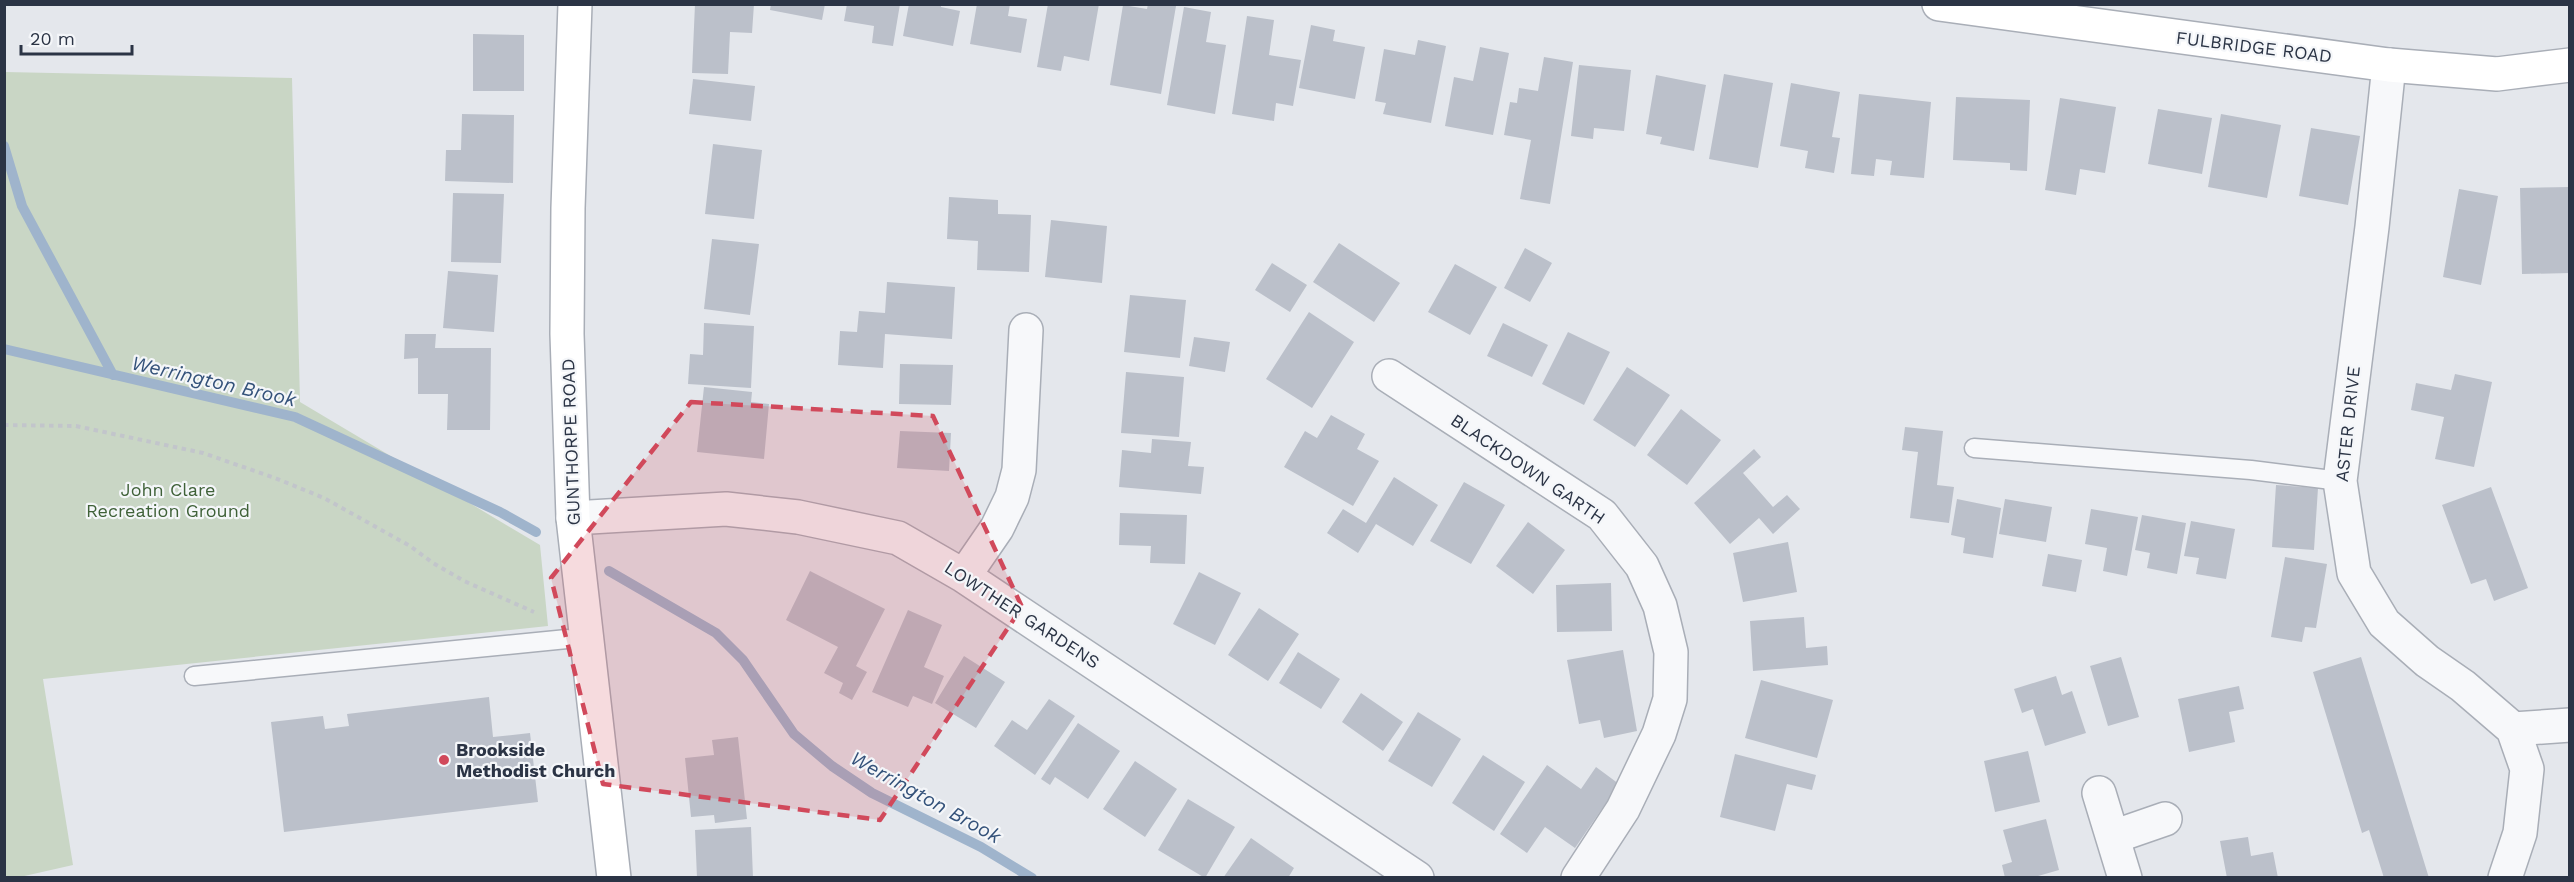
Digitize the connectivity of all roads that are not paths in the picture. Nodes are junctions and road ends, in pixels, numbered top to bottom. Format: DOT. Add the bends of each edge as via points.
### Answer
graph roads {
  1 [pos="575,4"];
  2 [pos="1939,4"];
  3 [pos="2570,64"];
  4 [pos="2389,65"];
  5 [pos="1026,330"];
  6 [pos="1389,376"];
  7 [pos="1974,448"];
  8 [pos="2340,481"];
  9 [pos="573,518"];
  10 [pos="964,576"];
  11 [pos="567,639"];
  12 [pos="194,676"];
  13 [pos="2570,725"];
  14 [pos="2513,729"];
  15 [pos="2099,793"];
  16 [pos="2165,819"];
  17 [pos="2113,837"];
  18 [pos="614,878"];
  19 [pos="1417,878"];
  20 [pos="1578,878"];
  21 [pos="2125,878"];
  22 [pos="2505,878"];
  1 -- 9 [label="street, GUNTHORPE ROAD" via="567,334"];
  2 -- 4 [label="street, FULBRIDGE ROAD"];
  3 -- 4 [label="street, FULBRIDGE ROAD" via="2497,74"];
  4 -- 8 [label="street, ASTER DRIVE"];
  5 -- 10 [label="street" via="1019,470 997,528"];
  6 -- 20 [label="street, BLACKDOWN GARTH" via="1602,516 1642,566 1660,606 1671,652 1670,699 1659,734 1623,809"];
  7 -- 8 [label="lane"];
  8 -- 14 [label="street, ASTER DRIVE" via="2354,573 2384,622 2427,662 2463,686"];
  9 -- 10 [label="street, LOWTHER GARDENS" via="726,509 798,517 898,538"];
  9 -- 18 [label="street, GUNTHORPE ROAD"];
  10 -- 19 [label="street, LOWTHER GARDENS"];
  11 -- 12 [label="lane"];
  13 -- 14 [label="street"];
  14 -- 22 [label="street" via="2527,769 2520,833"];
  15 -- 17 [label="street"];
  16 -- 17 [label="street"];
  17 -- 21 [label="street"];
}
